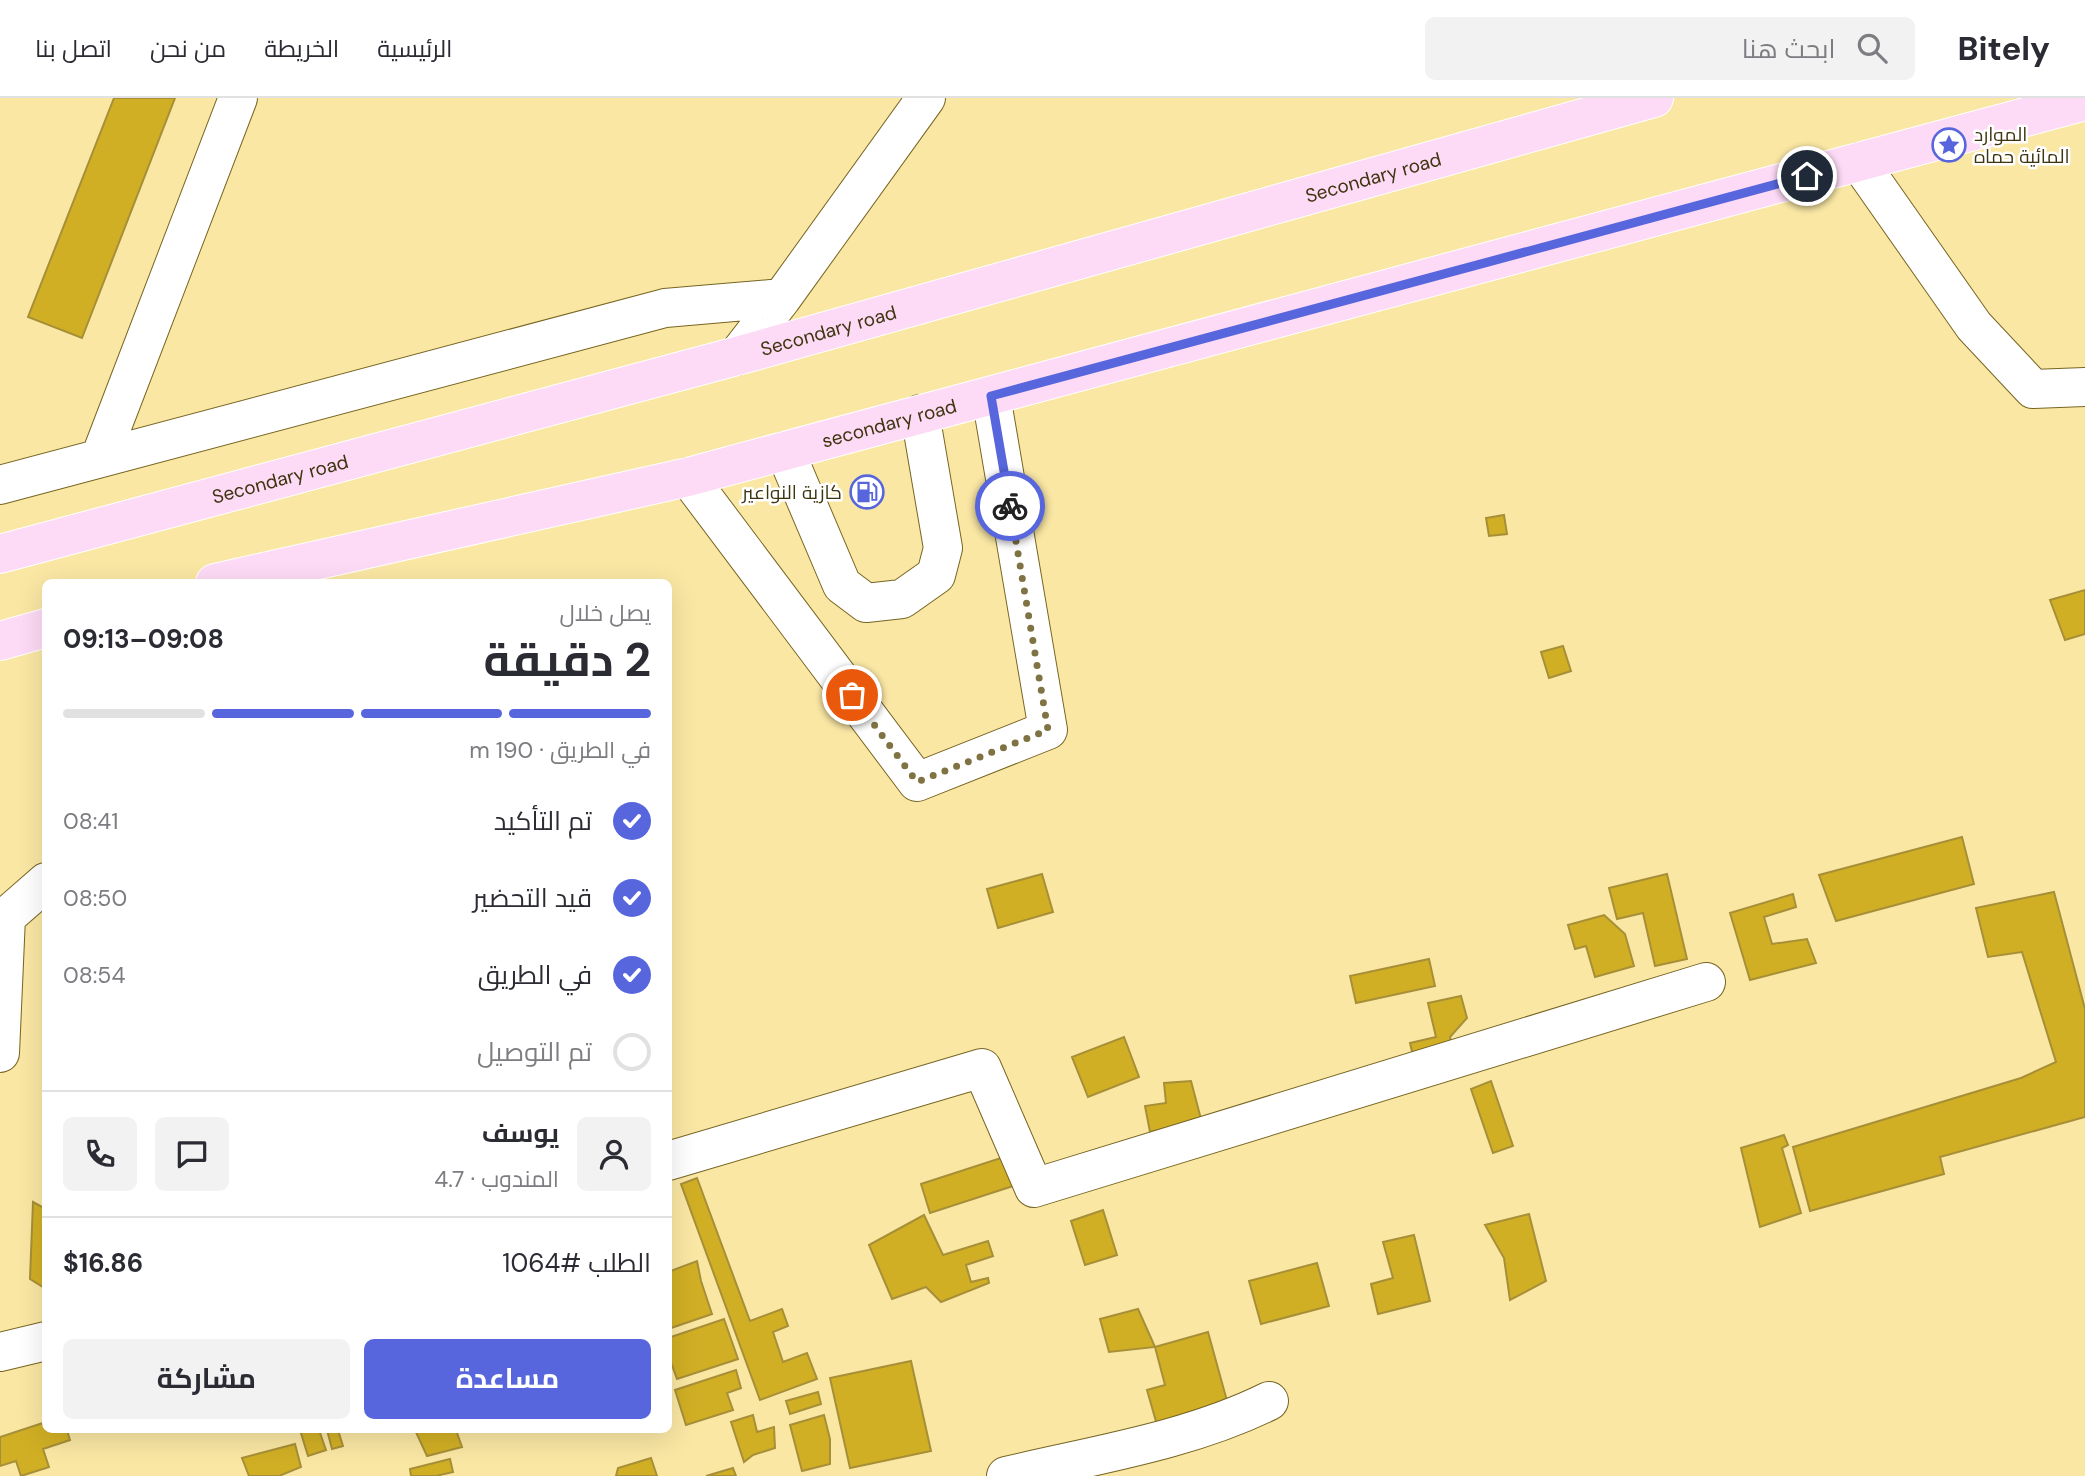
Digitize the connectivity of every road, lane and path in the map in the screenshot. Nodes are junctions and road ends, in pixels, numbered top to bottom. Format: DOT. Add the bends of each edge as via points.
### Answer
graph roads {
  1 [pos="238,98"];
  2 [pos="926,98"];
  3 [pos="1654,98"];
  4 [pos="2085,101"];
  5 [pos="1859,162"];
  6 [pos="782,298"];
  7 [pos="737,356"];
  8 [pos="2085,387"];
  9 [pos="991,396"];
  10 [pos="920,414"];
  11 [pos="785,451"];
  12 [pos="100,458"];
  13 [pos="688,477"];
  14 [pos="0,485"];
  15 [pos="0,554"];
  16 [pos="231,579"];
  17 [pos="42,629"];
  18 [pos="0,641"];
  19 [pos="42,886"];
  20 [pos="1706,982"];
  21 [pos="0,1053"];
  22 [pos="672,1160"];
  23 [pos="42,1342"];
  24 [pos="0,1352"];
  25 [pos="1269,1401"];
  26 [pos="1006,1476"];
  1 -- 12 [label="street"];
  2 -- 6 [label="street"];
  3 -- 7 [label="main road, Secondary road"];
  4 -- 5 [label="main road, secondary road"];
  5 -- 8 [label="street" via="1974,326 2033,389"];
  5 -- 9 [label="main road, secondary road"];
  6 -- 7 [label="street"];
  6 -- 12 [label="street" via="665,308"];
  7 -- 15 [label="main road, Secondary road"];
  9 -- 10 [label="main road, secondary road"];
  9 -- 13 [label="street" via="1048,730 917,782"];
  10 -- 11 [label="main road, secondary road"];
  10 -- 11 [label="street" via="943,548 936,575 902,599 866,603 842,585"];
  11 -- 13 [label="main road, secondary road"];
  12 -- 14 [label="street"];
  13 -- 16 [label="main road, secondary road"];
  17 -- 18 [label="main road"];
  19 -- 21 [label="street" via="6,917"];
  20 -- 22 [label="street" via="1034,1188 982,1068"];
  23 -- 24 [label="street"];
  25 -- 26 [label="street" via="1233,1419"];
}
